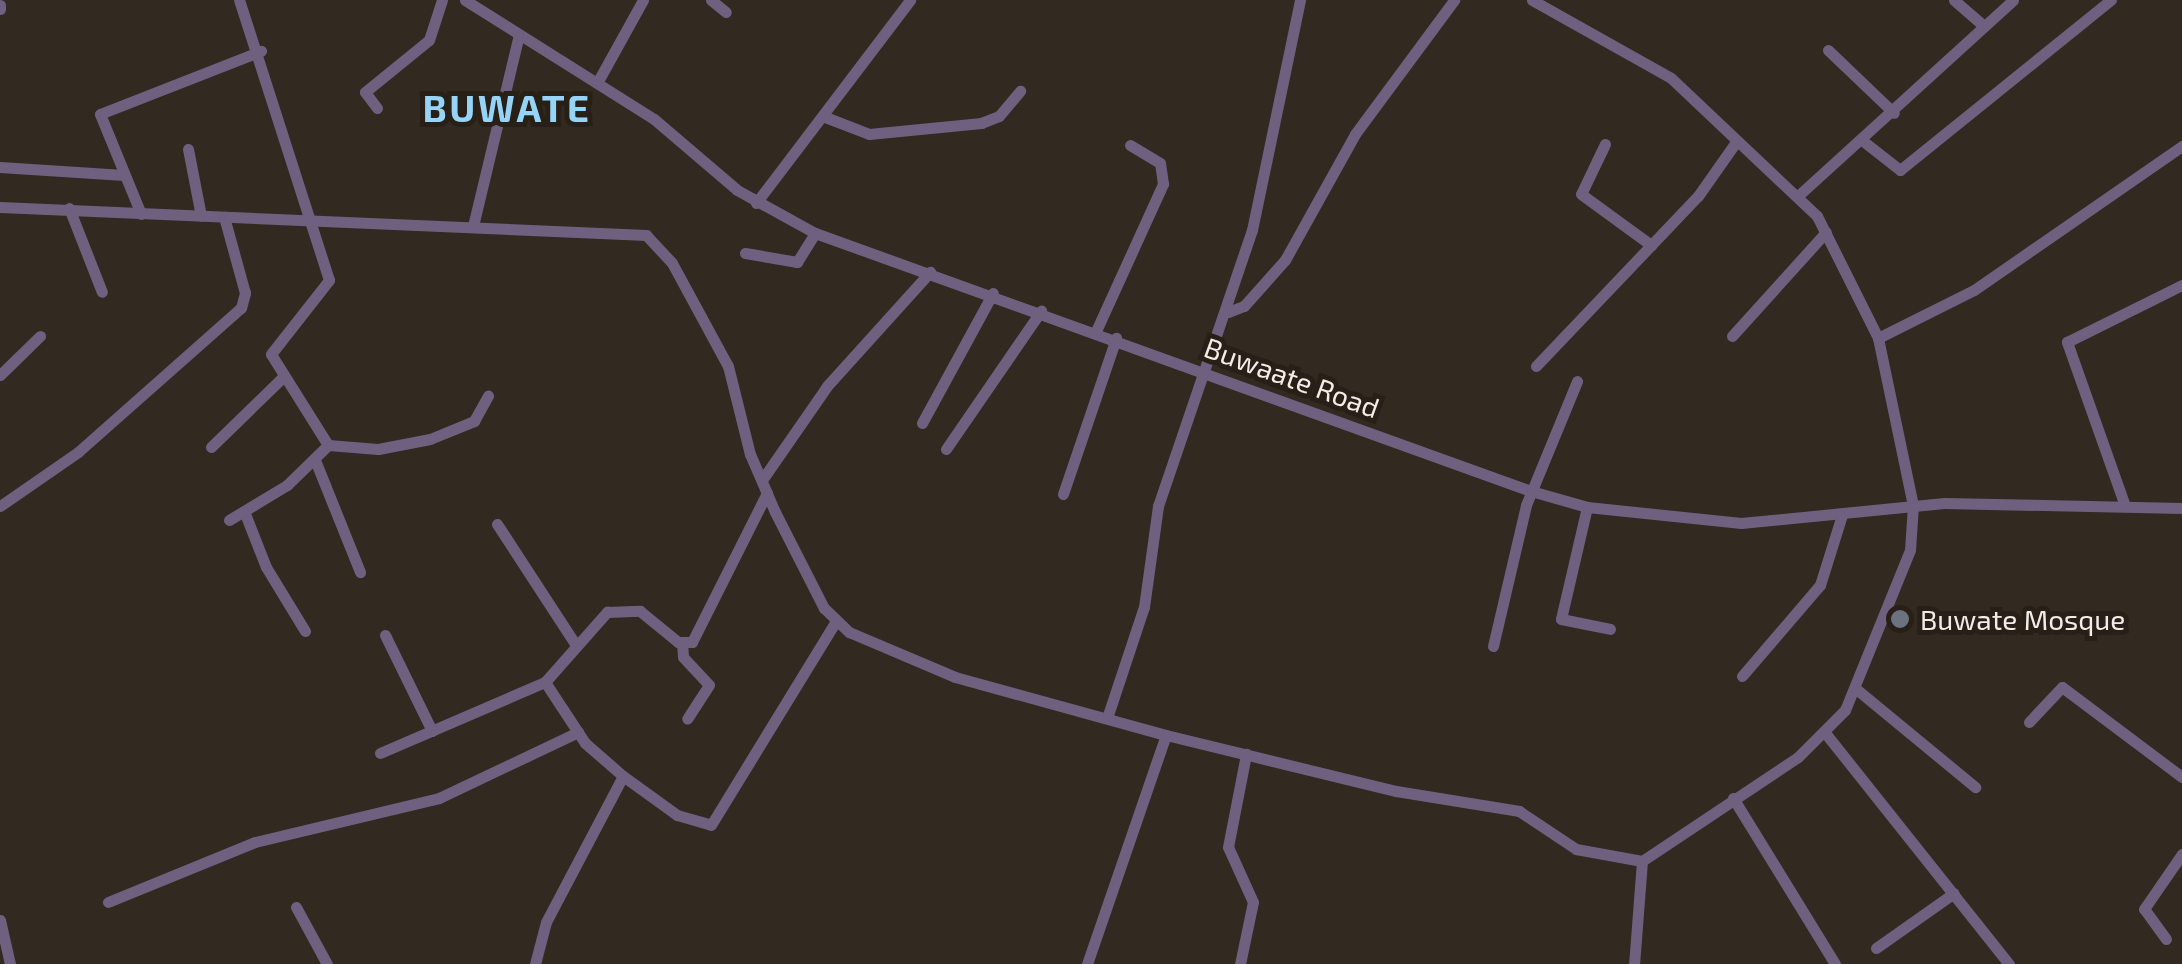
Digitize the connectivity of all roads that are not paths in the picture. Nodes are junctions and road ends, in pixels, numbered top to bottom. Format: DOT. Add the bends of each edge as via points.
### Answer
graph roads {
  1 [pos="239,0"];
  2 [pos="442,0"];
  3 [pos="465,0"];
  4 [pos="642,0"];
  5 [pos="711,0"];
  6 [pos="910,0"];
  7 [pos="1300,0"];
  8 [pos="1454,0"];
  9 [pos="1532,0"];
  10 [pos="1954,0"];
  11 [pos="2013,0"];
  12 [pos="2111,0"];
  13 [pos="726,12"];
  14 [pos="1984,26"];
  15 [pos="519,35"];
  16 [pos="1828,50"];
  17 [pos="261,51"];
  18 [pos="597,83"];
  19 [pos="1020,91"];
  20 [pos="377,108"];
  21 [pos="1894,113"];
  22 [pos="825,116"];
  23 [pos="1863,141"];
  24 [pos="1736,142"];
  25 [pos="1605,144"];
  26 [pos="1130,146"];
  27 [pos="2182,146"];
  28 [pos="188,149"];
  29 [pos="0,167"];
  30 [pos="124,175"];
  31 [pos="1800,194"];
  32 [pos="756,203"];
  33 [pos="0,207"];
  34 [pos="69,208"];
  35 [pos="141,214"];
  36 [pos="201,216"];
  37 [pos="224,218"];
  38 [pos="312,220"];
  39 [pos="474,226"];
  40 [pos="1826,232"];
  41 [pos="815,233"];
  42 [pos="1652,244"];
  43 [pos="745,253"];
  44 [pos="930,272"];
  45 [pos="2182,285"];
  46 [pos="102,292"];
  47 [pos="993,293"];
  48 [pos="1041,311"];
  49 [pos="1228,312"];
  50 [pos="1096,332"];
  51 [pos="40,336"];
  52 [pos="1732,336"];
  53 [pos="1116,338"];
  54 [pos="1878,338"];
  55 [pos="1536,366"];
  56 [pos="1204,372"];
  57 [pos="0,376"];
  58 [pos="283,377"];
  59 [pos="1577,381"];
  60 [pos="488,396"];
  61 [pos="922,423"];
  62 [pos="328,445"];
  63 [pos="211,447"];
  64 [pos="946,449"];
  65 [pos="315,460"];
  66 [pos="762,480"];
  67 [pos="1531,491"];
  68 [pos="767,493"];
  69 [pos="1064,494"];
  70 [pos="2124,503"];
  71 [pos="1913,505"];
  72 [pos="0,506"];
  73 [pos="1587,506"];
  74 [pos="2182,508"];
  75 [pos="244,511"];
  76 [pos="1842,514"];
  77 [pos="229,520"];
  78 [pos="496,524"];
  79 [pos="360,572"];
  80 [pos="835,623"];
  81 [pos="1610,629"];
  82 [pos="306,631"];
  83 [pos="385,635"];
  84 [pos="682,642"];
  85 [pos="576,645"];
  86 [pos="1493,646"];
  87 [pos="1742,676"];
  88 [pos="545,682"];
  89 [pos="1855,688"];
  90 [pos="1108,715"];
  91 [pos="687,719"];
  92 [pos="2029,722"];
  93 [pos="432,731"];
  94 [pos="578,732"];
  95 [pos="1166,734"];
  96 [pos="1826,734"];
  97 [pos="380,753"];
  98 [pos="1246,754"];
  99 [pos="622,776"];
  100 [pos="2182,776"];
  101 [pos="1975,787"];
  102 [pos="1733,798"];
  103 [pos="2182,854"];
  104 [pos="1642,861"];
  105 [pos="1954,893"];
  106 [pos="108,902"];
  107 [pos="296,907"];
  108 [pos="0,920"];
  109 [pos="2166,939"];
  110 [pos="1876,948"];
  111 [pos="10,964"];
  112 [pos="327,964"];
  113 [pos="535,964"];
  114 [pos="1086,964"];
  115 [pos="1240,964"];
  116 [pos="1634,964"];
  117 [pos="1835,964"];
  118 [pos="2008,964"];
  1 -- 17 [label="street"];
  2 -- 20 [label="street" via="429,40 367,88"];
  3 -- 15 [label="street, Buwaate Road"];
  4 -- 18 [label="street"];
  5 -- 13 [label="street"];
  6 -- 22 [label="street"];
  7 -- 49 [label="street"];
  8 -- 49 [label="street" via="1355,134 1285,260 1244,306"];
  9 -- 24 [label="street" via="1654,66"];
  10 -- 14 [label="street"];
  11 -- 14 [label="street"];
  12 -- 23 [label="street" via="1900,170"];
  14 -- 21 [label="street"];
  15 -- 18 [label="street, Buwaate Road"];
  15 -- 39 [label="street"];
  16 -- 21 [label="street"];
  17 -- 30 [label="street" via="100,114"];
  17 -- 38 [label="street"];
  18 -- 32 [label="street, Buwaate Road" via="654,118"];
  19 -- 22 [label="street" via="981,124 870,134"];
  21 -- 23 [label="street"];
  22 -- 32 [label="street"];
  23 -- 31 [label="street"];
  24 -- 31 [label="street"];
  24 -- 42 [label="street"];
  25 -- 42 [label="street" via="1582,194"];
  26 -- 50 [label="street" via="1160,164 1162,184"];
  27 -- 54 [label="street" via="1974,290"];
  28 -- 36 [label="street"];
  29 -- 30 [label="street"];
  30 -- 35 [label="street"];
  31 -- 40 [label="street"];
  32 -- 41 [label="street, Buwaate Road"];
  33 -- 34 [label="street"];
  34 -- 35 [label="street"];
  34 -- 46 [label="street"];
  35 -- 36 [label="street"];
  36 -- 37 [label="street"];
  37 -- 38 [label="street"];
  37 -- 72 [label="street" via="246,298 241,308 78,452"];
  38 -- 39 [label="street"];
  38 -- 58 [label="street" via="328,284 272,344"];
  39 -- 66 [label="street" via="632,233 659,243 728,366"];
  40 -- 52 [label="street"];
  40 -- 54 [label="street"];
  41 -- 43 [label="street" via="797,262"];
  41 -- 44 [label="street, Buwaate Road"];
  42 -- 55 [label="street"];
  44 -- 47 [label="street, Buwaate Road"];
  44 -- 66 [label="street" via="827,386"];
  45 -- 70 [label="street" via="2068,342"];
  47 -- 48 [label="street, Buwaate Road"];
  47 -- 61 [label="street"];
  48 -- 50 [label="street, Buwaate Road"];
  48 -- 64 [label="street"];
  49 -- 56 [label="street"];
  50 -- 53 [label="street, Buwaate Road"];
  51 -- 57 [label="street"];
  53 -- 56 [label="street, Buwaate Road"];
  53 -- 69 [label="street"];
  54 -- 71 [label="street"];
  56 -- 67 [label="street, Buwaate Road"];
  56 -- 90 [label="street" via="1158,506 1144,607"];
  58 -- 62 [label="street"];
  58 -- 63 [label="street"];
  59 -- 67 [label="street"];
  60 -- 62 [label="street" via="474,422 430,439 378,449"];
  62 -- 65 [label="street"];
  65 -- 75 [label="street"];
  65 -- 79 [label="street"];
  66 -- 68 [label="street"];
  67 -- 73 [label="street, Buwaate Road"];
  67 -- 86 [label="street"];
  68 -- 80 [label="street"];
  68 -- 84 [label="street" via="698,637"];
  70 -- 71 [label="street, Buwaate Road"];
  70 -- 74 [label="street, Buwaate Road"];
  71 -- 76 [label="street, Buwaate Road"];
  71 -- 89 [label="street" via="1910,550"];
  73 -- 76 [label="street, Buwaate Road" via="1741,523"];
  73 -- 81 [label="street" via="1561,618"];
  75 -- 77 [label="street"];
  75 -- 82 [label="street" via="266,567"];
  76 -- 87 [label="street" via="1820,585"];
  78 -- 85 [label="street"];
  80 -- 90 [label="street" via="955,677"];
  80 -- 99 [label="street" via="717,822 677,815"];
  83 -- 93 [label="street"];
  84 -- 85 [label="street" via="625,610 598,619"];
  84 -- 91 [label="street" via="683,657 709,685"];
  85 -- 88 [label="street"];
  88 -- 93 [label="street"];
  88 -- 94 [label="street"];
  89 -- 96 [label="street"];
  89 -- 101 [label="street"];
  90 -- 95 [label="street"];
  92 -- 100 [label="street" via="2062,687"];
  93 -- 97 [label="street"];
  94 -- 99 [label="street"];
  94 -- 106 [label="street" via="438,798 255,842"];
  95 -- 98 [label="street"];
  95 -- 114 [label="street"];
  96 -- 102 [label="street"];
  96 -- 105 [label="street"];
  98 -- 104 [label="street" via="1396,791 1498,805 1576,849"];
  98 -- 115 [label="street" via="1228,847 1254,902"];
  99 -- 113 [label="street" via="546,922"];
  102 -- 104 [label="street"];
  102 -- 117 [label="street"];
  103 -- 109 [label="street" via="2144,908"];
  104 -- 116 [label="street"];
  105 -- 110 [label="street"];
  105 -- 118 [label="street"];
  107 -- 112 [label="street"];
  108 -- 111 [label="street"];
}
